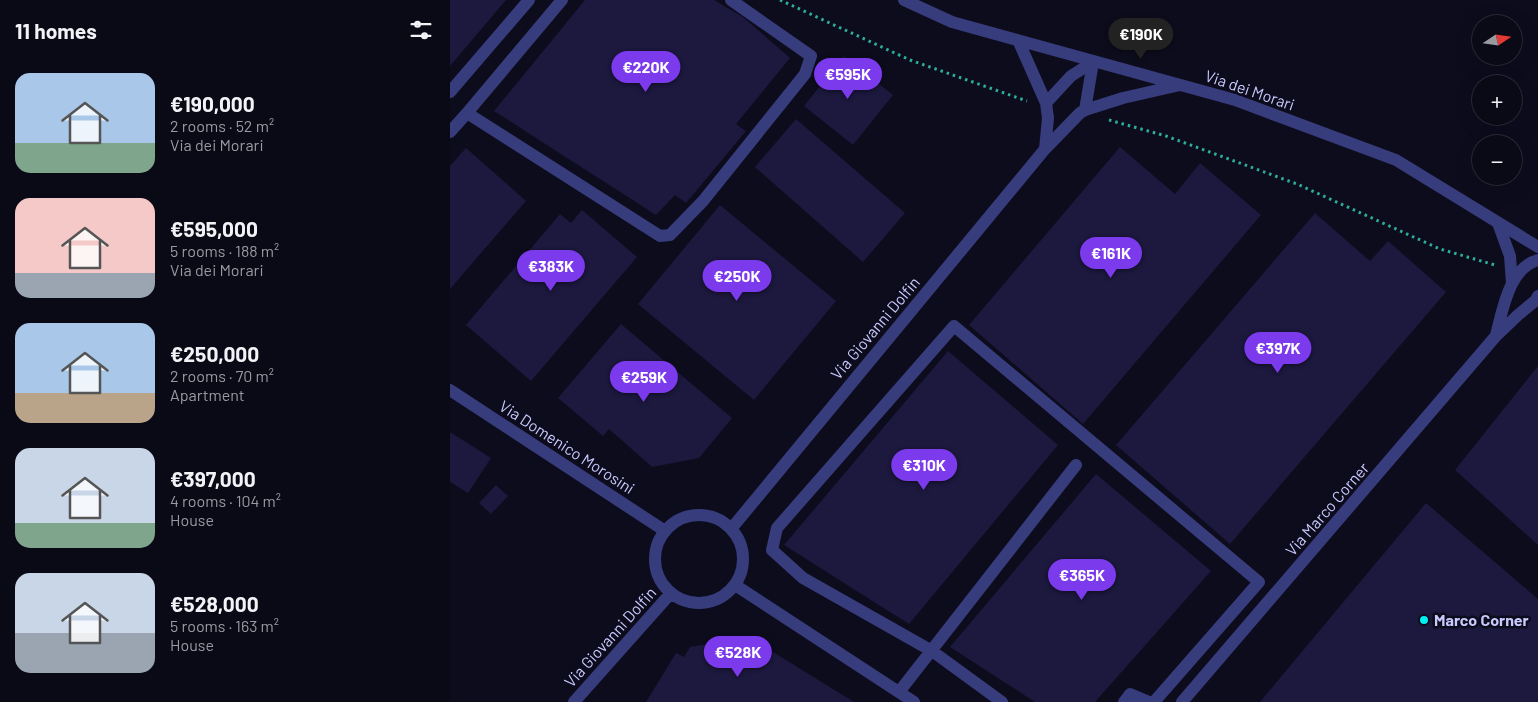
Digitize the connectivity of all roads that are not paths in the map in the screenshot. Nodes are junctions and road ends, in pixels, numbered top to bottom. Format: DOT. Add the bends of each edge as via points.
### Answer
graph roads {
  1 [pos="529,0"];
  2 [pos="562,0"];
  3 [pos="730,0"];
  4 [pos="904,0"];
  5 [pos="1018,40"];
  6 [pos="1093,62"];
  7 [pos="1183,85"];
  8 [pos="450,92"];
  9 [pos="1046,105"];
  10 [pos="1085,110"];
  11 [pos="467,113"];
  12 [pos="450,132"];
  13 [pos="1045,149"];
  14 [pos="1498,223"];
  15 [pos="1538,247"];
  16 [pos="1538,260"];
  17 [pos="1512,278"];
  18 [pos="1537,299"];
  19 [pos="1495,337"];
  20 [pos="450,390"];
  21 [pos="1076,465"];
  22 [pos="731,529"];
  23 [pos="665,531"];
  24 [pos="735,584"];
  25 [pos="671,593"];
  26 [pos="1217,629"];
  27 [pos="1233,644"];
  28 [pos="932,651"];
  29 [pos="898,692"];
  30 [pos="574,702"];
  31 [pos="914,702"];
  32 [pos="1002,702"];
  33 [pos="1124,702"];
  34 [pos="1149,702"];
  35 [pos="1154,702"];
  36 [pos="1182,702"];
  1 -- 8 [label="street"];
  2 -- 11 [label="street"];
  3 -- 11 [label="street" via="811,56 805,74 703,201 670,235 660,236"];
  4 -- 5 [label="street, Via dei Morari" via="952,22"];
  5 -- 6 [label="street, Via dei Morari"];
  5 -- 9 [label="street"];
  6 -- 7 [label="street, Via dei Morari"];
  6 -- 9 [label="street" via="1072,76"];
  6 -- 10 [label="street"];
  7 -- 10 [label="street, Via Giovanni Dolfin"];
  7 -- 14 [label="street, Via dei Morari" via="1235,100 1396,160"];
  9 -- 13 [label="street"];
  10 -- 13 [label="street, Via Giovanni Dolfin"];
  11 -- 12 [label="street"];
  13 -- 22 [label="street, Via Giovanni Dolfin"];
  14 -- 15 [label="street, Via dei Morari"];
  14 -- 17 [label="street, Via Marco Corner" via="1510,256"];
  16 -- 17 [label="street, Via Marco Corner" via="1529,263"];
  17 -- 19 [label="street, Via Marco Corner"];
  18 -- 19 [label="street, Via Marco Corner"];
  19 -- 27 [label="street, Via Marco Corner"];
  20 -- 23 [label="street, Via Domenico Morosini"];
  21 -- 28 [label="street"];
  22 -- 23 [label="street" via="719,520 690,516 676,521"];
  22 -- 24 [label="street" via="743,556 742,571"];
  23 -- 25 [label="street, Via Giovanni Dolfin" via="658,543 656,570"];
  24 -- 25 [label="street, Via Giovanni Dolfin" via="725,595 698,603"];
  24 -- 29 [label="street"];
  25 -- 30 [label="street, Via Giovanni Dolfin"];
  26 -- 27 [label="street"];
  26 -- 28 [label="street" via="1259,582 954,326 777,528 772,550 803,578"];
  26 -- 35 [label="street"];
  27 -- 36 [label="street, Via Marco Corner"];
  28 -- 29 [label="street"];
  28 -- 32 [label="street"];
  29 -- 31 [label="street"];
  33 -- 34 [label="street" via="1130,694"];
}
